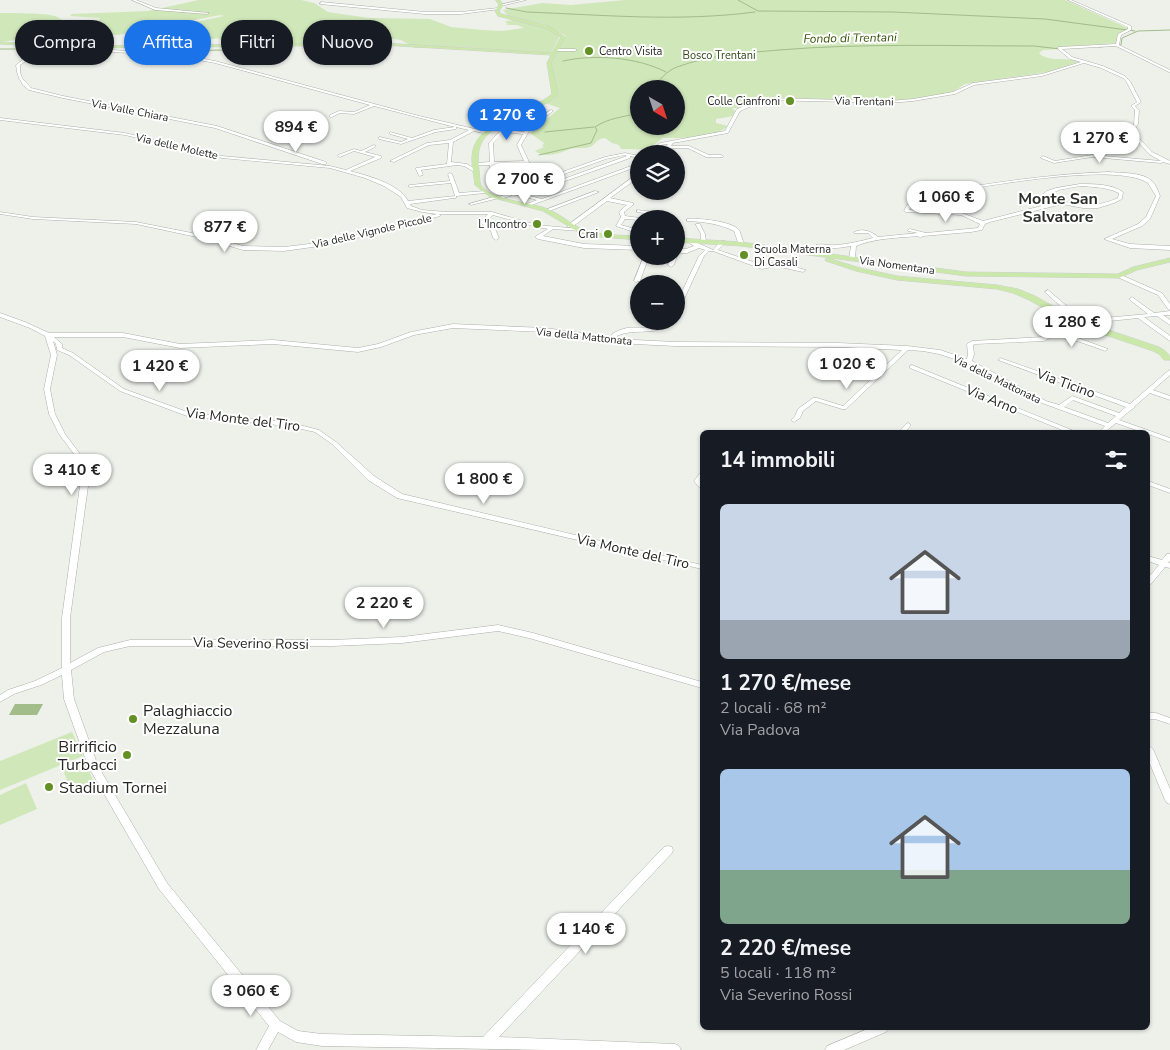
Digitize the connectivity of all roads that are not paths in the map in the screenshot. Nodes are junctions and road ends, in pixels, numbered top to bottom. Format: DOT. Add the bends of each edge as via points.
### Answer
graph roads {
  1 [pos="133,0"];
  2 [pos="525,0"];
  3 [pos="1069,0"];
  4 [pos="320,3"];
  5 [pos="499,4"];
  6 [pos="206,13"];
  7 [pos="0,43"];
  8 [pos="15,44"];
  9 [pos="1118,45"];
  10 [pos="114,49"];
  11 [pos="575,50"];
  12 [pos="114,52"];
  13 [pos="554,52"];
  14 [pos="1084,62"];
  15 [pos="18,65"];
  16 [pos="1170,71"];
  17 [pos="374,105"];
  18 [pos="551,111"];
  19 [pos="331,116"];
  20 [pos="0,121"];
  21 [pos="460,127"];
  22 [pos="473,130"];
  23 [pos="489,131"];
  24 [pos="502,131"];
  25 [pos="391,133"];
  26 [pos="524,133"];
  27 [pos="380,138"];
  28 [pos="413,139"];
  29 [pos="451,142"];
  30 [pos="672,142"];
  31 [pos="366,144"];
  32 [pos="659,145"];
  33 [pos="669,145"];
  34 [pos="374,146"];
  35 [pos="685,147"];
  36 [pos="354,150"];
  37 [pos="361,151"];
  38 [pos="630,155"];
  39 [pos="340,156"];
  40 [pos="721,156"];
  41 [pos="347,157"];
  42 [pos="1043,157"];
  43 [pos="630,158"];
  44 [pos="392,161"];
  45 [pos="527,162"];
  46 [pos="491,163"];
  47 [pos="1170,163"];
  48 [pos="452,164"];
  49 [pos="476,164"];
  50 [pos="607,165"];
  51 [pos="330,167"];
  52 [pos="630,167"];
  53 [pos="622,169"];
  54 [pos="593,170"];
  55 [pos="347,171"];
  56 [pos="478,172"];
  57 [pos="534,172"];
  58 [pos="450,174"];
  59 [pos="421,175"];
  60 [pos="609,175"];
  61 [pos="452,182"];
  62 [pos="538,182"];
  63 [pos="630,182"];
  64 [pos="410,186"];
  65 [pos="493,186"];
  66 [pos="546,186"];
  67 [pos="485,192"];
  68 [pos="598,192"];
  69 [pos="511,193"];
  70 [pos="564,193"];
  71 [pos="936,193"];
  72 [pos="524,194"];
  73 [pos="1025,196"];
  74 [pos="454,197"];
  75 [pos="1042,197"];
  76 [pos="499,198"];
  77 [pos="607,199"];
  78 [pos="542,200"];
  79 [pos="1062,202"];
  80 [pos="407,203"];
  81 [pos="916,203"];
  82 [pos="472,204"];
  83 [pos="529,205"];
  84 [pos="547,210"];
  85 [pos="0,213"];
  86 [pos="446,213"];
  87 [pos="492,213"];
  88 [pos="623,218"];
  89 [pos="630,218"];
  90 [pos="690,220"];
  91 [pos="983,223"];
  92 [pos="570,226"];
  93 [pos="698,226"];
  94 [pos="551,228"];
  95 [pos="630,229"];
  96 [pos="580,230"];
  97 [pos="910,230"];
  98 [pos="856,232"];
  99 [pos="920,236"];
  100 [pos="496,238"];
  101 [pos="630,238"];
  102 [pos="877,239"];
  103 [pos="685,240"];
  104 [pos="723,242"];
  105 [pos="701,244"];
  106 [pos="741,244"];
  107 [pos="855,244"];
  108 [pos="818,246"];
  109 [pos="630,248"];
  110 [pos="1170,248"];
  111 [pos="708,249"];
  112 [pos="788,250"];
  113 [pos="685,251"];
  114 [pos="715,251"];
  115 [pos="852,259"];
  116 [pos="1170,260"];
  117 [pos="803,270"];
  118 [pos="1119,276"];
  119 [pos="685,291"];
  120 [pos="1048,292"];
  121 [pos="1132,299"];
  122 [pos="1170,308"];
  123 [pos="1170,313"];
  124 [pos="1156,314"];
  125 [pos="0,315"];
  126 [pos="1139,316"];
  127 [pos="1077,321"];
  128 [pos="1170,323"];
  129 [pos="1046,328"];
  130 [pos="630,330"];
  131 [pos="48,335"];
  132 [pos="614,339"];
  133 [pos="1170,339"];
  134 [pos="907,348"];
  135 [pos="1105,349"];
  136 [pos="1000,360"];
  137 [pos="969,362"];
  138 [pos="1169,365"];
  139 [pos="912,367"];
  140 [pos="1150,391"];
  141 [pos="1170,398"];
  142 [pos="1132,407"];
  143 [pos="1060,408"];
  144 [pos="1121,416"];
  145 [pos="794,420"];
  146 [pos="1113,424"];
  147 [pos="908,426"];
  148 [pos="904,430"];
  149 [pos="1067,430"];
  150 [pos="1105,430"];
  151 [pos="1134,430"];
  152 [pos="1150,434"];
  153 [pos="1170,440"];
  154 [pos="1150,484"];
  155 [pos="1170,491"];
  156 [pos="1170,556"];
  157 [pos="1150,559"];
  158 [pos="1167,565"];
  159 [pos="700,568"];
  160 [pos="1150,580"];
  161 [pos="66,669"];
  162 [pos="700,684"];
  163 [pos="0,699"];
  164 [pos="1150,716"];
  165 [pos="1170,721"];
  166 [pos="1150,752"];
  167 [pos="1166,778"];
  168 [pos="1170,800"];
  169 [pos="668,850"];
  170 [pos="276,1025"];
  171 [pos="877,1030"];
  172 [pos="486,1042"];
  173 [pos="262,1050"];
  174 [pos="675,1050"];
  175 [pos="831,1050"];
  1 -- 6 [label="street" via="158,10"];
  2 -- 5 [label="street"];
  3 -- 9 [label="street" via="1130,27 1120,34"];
  4 -- 5 [label="street" via="425,14 461,13"];
  5 -- 13 [label="main road" via="501,16 544,26 561,34 562,39"];
  7 -- 8 [label="main road"];
  9 -- 14 [label="street" via="1059,48 1067,56"];
  9 -- 16 [label="street"];
  10 -- 13 [label="main road" via="382,44"];
  11 -- 13 [label="street"];
  12 -- 17 [label="street" via="199,58"];
  13 -- 23 [label="main road" via="548,66 554,96"];
  14 -- 30 [label="street, Via Trentani" via="1042,75 973,84 954,94 913,100 765,99 738,110 727,132"];
  14 -- 47 [label="street" via="1128,81 1139,102 1133,106 1137,110 1137,121 1132,132 1157,158"];
  15 -- 51 [label="street, Via Valle Chiara" via="18,72 31,89 219,128 318,160"];
  17 -- 19 [label="street" via="354,113"];
  17 -- 21 [label="street"];
  18 -- 26 [label="street"];
  20 -- 51 [label="street, Via delle Molette" via="126,134 222,157"];
  21 -- 22 [label="street"];
  21 -- 28 [label="street"];
  22 -- 23 [label="street"];
  22 -- 29 [label="street"];
  23 -- 24 [label="street"];
  23 -- 49 [label="main road" via="477,145"];
  24 -- 26 [label="street"];
  24 -- 46 [label="street" via="491,143"];
  25 -- 28 [label="street"];
  26 -- 45 [label="street" via="519,145"];
  27 -- 28 [label="street" via="401,144"];
  29 -- 44 [label="street" via="428,144"];
  29 -- 48 [label="street" via="449,163"];
  30 -- 32 [label="street"];
  30 -- 33 [label="street"];
  31 -- 36 [label="street"];
  34 -- 37 [label="street"];
  35 -- 40 [label="street" via="708,156"];
  36 -- 37 [label="street"];
  36 -- 39 [label="street"];
  37 -- 41 [label="street"];
  37 -- 55 [label="street" via="378,157"];
  38 -- 62 [label="street" via="605,158"];
  42 -- 47 [label="street" via="1054,162 1092,156"];
  43 -- 50 [label="street"];
  45 -- 46 [label="street"];
  45 -- 57 [label="street"];
  46 -- 49 [label="street"];
  46 -- 65 [label="street"];
  48 -- 56 [label="street" via="465,165"];
  48 -- 59 [label="street" via="418,169"];
  49 -- 56 [label="main road"];
  50 -- 53 [label="street"];
  50 -- 54 [label="street"];
  51 -- 55 [label="street, Via delle Molette"];
  52 -- 53 [label="street"];
  53 -- 60 [label="street"];
  54 -- 60 [label="street"];
  54 -- 66 [label="street"];
  55 -- 80 [label="street, Via delle Molette" via="386,185 401,194"];
  56 -- 67 [label="main road" via="478,185"];
  57 -- 62 [label="street" via="540,178"];
  57 -- 65 [label="street"];
  58 -- 61 [label="street"];
  60 -- 70 [label="street"];
  61 -- 64 [label="street"];
  61 -- 67 [label="street" via="457,195"];
  62 -- 66 [label="street"];
  62 -- 69 [label="street"];
  63 -- 77 [label="street"];
  65 -- 69 [label="street"];
  66 -- 70 [label="street"];
  66 -- 72 [label="street"];
  67 -- 76 [label="main road"];
  68 -- 84 [label="street"];
  69 -- 72 [label="street"];
  69 -- 76 [label="street"];
  70 -- 78 [label="street"];
  71 -- 110 [label="street" via="1077,174 1145,179 1154,186 1158,196 1148,218 1140,225 1107,239 1130,246"];
  72 -- 78 [label="street"];
  73 -- 75 [label="street"];
  74 -- 80 [label="street"];
  75 -- 79 [label="street"];
  75 -- 79 [label="street" via="1054,189 1075,185 1121,192 1120,199 1100,206 1081,207"];
  76 -- 82 [label="street"];
  76 -- 83 [label="main road"];
  77 -- 88 [label="street" via="631,204 621,212"];
  77 -- 92 [label="street"];
  78 -- 83 [label="street"];
  79 -- 91 [label="street"];
  80 -- 86 [label="street, Via delle Molette" via="422,211"];
  81 -- 91 [label="street" via="908,206 906,211 962,214"];
  83 -- 84 [label="main road"];
  84 -- 92 [label="main road"];
  85 -- 86 [label="street, Via delle Vignole Piccole" via="33,218 136,223 243,248 284,249 336,241"];
  86 -- 87 [label="street, Via delle Molette"];
  87 -- 94 [label="street, Via delle Molette"];
  87 -- 100 [label="street" via="482,222 494,230"];
  88 -- 89 [label="street"];
  88 -- 95 [label="street" via="618,226"];
  90 -- 106 [label="street" via="731,227 736,230"];
  91 -- 99 [label="street" via="980,229 971,231"];
  92 -- 96 [label="main road"];
  93 -- 105 [label="street" via="703,234"];
  94 -- 96 [label="street, Via delle Molette"];
  94 -- 109 [label="street" via="538,237 584,246"];
  96 -- 101 [label="main road"];
  97 -- 99 [label="street" via="924,233"];
  98 -- 102 [label="street" via="869,232"];
  99 -- 102 [label="street"];
  102 -- 107 [label="street"];
  103 -- 105 [label="main road, Via Nomentana"];
  104 -- 105 [label="main road, Via Nomentana"];
  104 -- 106 [label="main road, Via Nomentana"];
  104 -- 114 [label="street"];
  105 -- 111 [label="street"];
  105 -- 113 [label="street"];
  106 -- 112 [label="main road, Via Nomentana"];
  107 -- 108 [label="street"];
  107 -- 115 [label="street"];
  111 -- 114 [label="street"];
  111 -- 119 [label="street"];
  112 -- 115 [label="main road, Via Nomentana"];
  112 -- 127 [label="main road" via="881,275 1005,289 1032,298"];
  114 -- 117 [label="street" via="764,267 776,264"];
  115 -- 118 [label="main road, Via Nomentana" via="966,274"];
  116 -- 118 [label="main road" via="1136,268"];
  118 -- 122 [label="street" via="1160,294"];
  120 -- 127 [label="street"];
  121 -- 124 [label="street"];
  123 -- 124 [label="street"];
  124 -- 126 [label="street"];
  124 -- 128 [label="street"];
  125 -- 131 [label="street"];
  126 -- 127 [label="street"];
  126 -- 133 [label="street"];
  127 -- 129 [label="street"];
  127 -- 138 [label="main road" via="1156,349 1162,352"];
  129 -- 135 [label="street"];
  129 -- 137 [label="street" via="1047,338 1044,339 972,342"];
  130 -- 132 [label="street" via="622,330 614,335"];
  131 -- 132 [label="street, Via della Mattonata" via="123,335 180,346 273,342 353,350 373,348 410,334 449,326 545,330"];
  131 -- 159 [label="street, Via Monte del Tiro" via="58,342 59,349 122,390 186,414 288,424 317,431 371,478 400,496"];
  131 -- 161 [label="street" via="54,356 47,389 52,414 82,465 84,486 66,618"];
  132 -- 134 [label="street, Via della Mattonata" via="693,345"];
  134 -- 137 [label="street, Via della Mattonata" via="934,351"];
  134 -- 145 [label="street" via="844,408 814,399 800,410"];
  136 -- 142 [label="street, Via Ticino"];
  137 -- 143 [label="street, Via della Mattonata"];
  138 -- 140 [label="street"];
  139 -- 149 [label="street, Via Arno"];
  140 -- 141 [label="street"];
  140 -- 142 [label="street"];
  142 -- 144 [label="street"];
  143 -- 144 [label="street" via="1072,398"];
  143 -- 146 [label="street, Via della Mattonata"];
  144 -- 146 [label="street"];
  146 -- 150 [label="street"];
  146 -- 151 [label="street, Via della Mattonata"];
  147 -- 148 [label="street"];
  152 -- 153 [label="street, Via della Mattonata"];
  154 -- 155 [label="street"];
  156 -- 158 [label="street"];
  157 -- 158 [label="street"];
  158 -- 160 [label="street"];
  161 -- 162 [label="street, Via Severino Rossi" via="105,649 130,643 340,643 402,640 498,628"];
  161 -- 163 [label="street, Via Severino Rossi"];
  161 -- 170 [label="street" via="73,710 90,760 105,788 163,886"];
  164 -- 165 [label="street"];
  166 -- 167 [label="street"];
  167 -- 168 [label="street"];
  169 -- 172 [label="street"];
  170 -- 172 [label="street" via="298,1037 318,1040"];
  170 -- 173 [label="street"];
  171 -- 175 [label="street"];
  172 -- 174 [label="street"];
}
